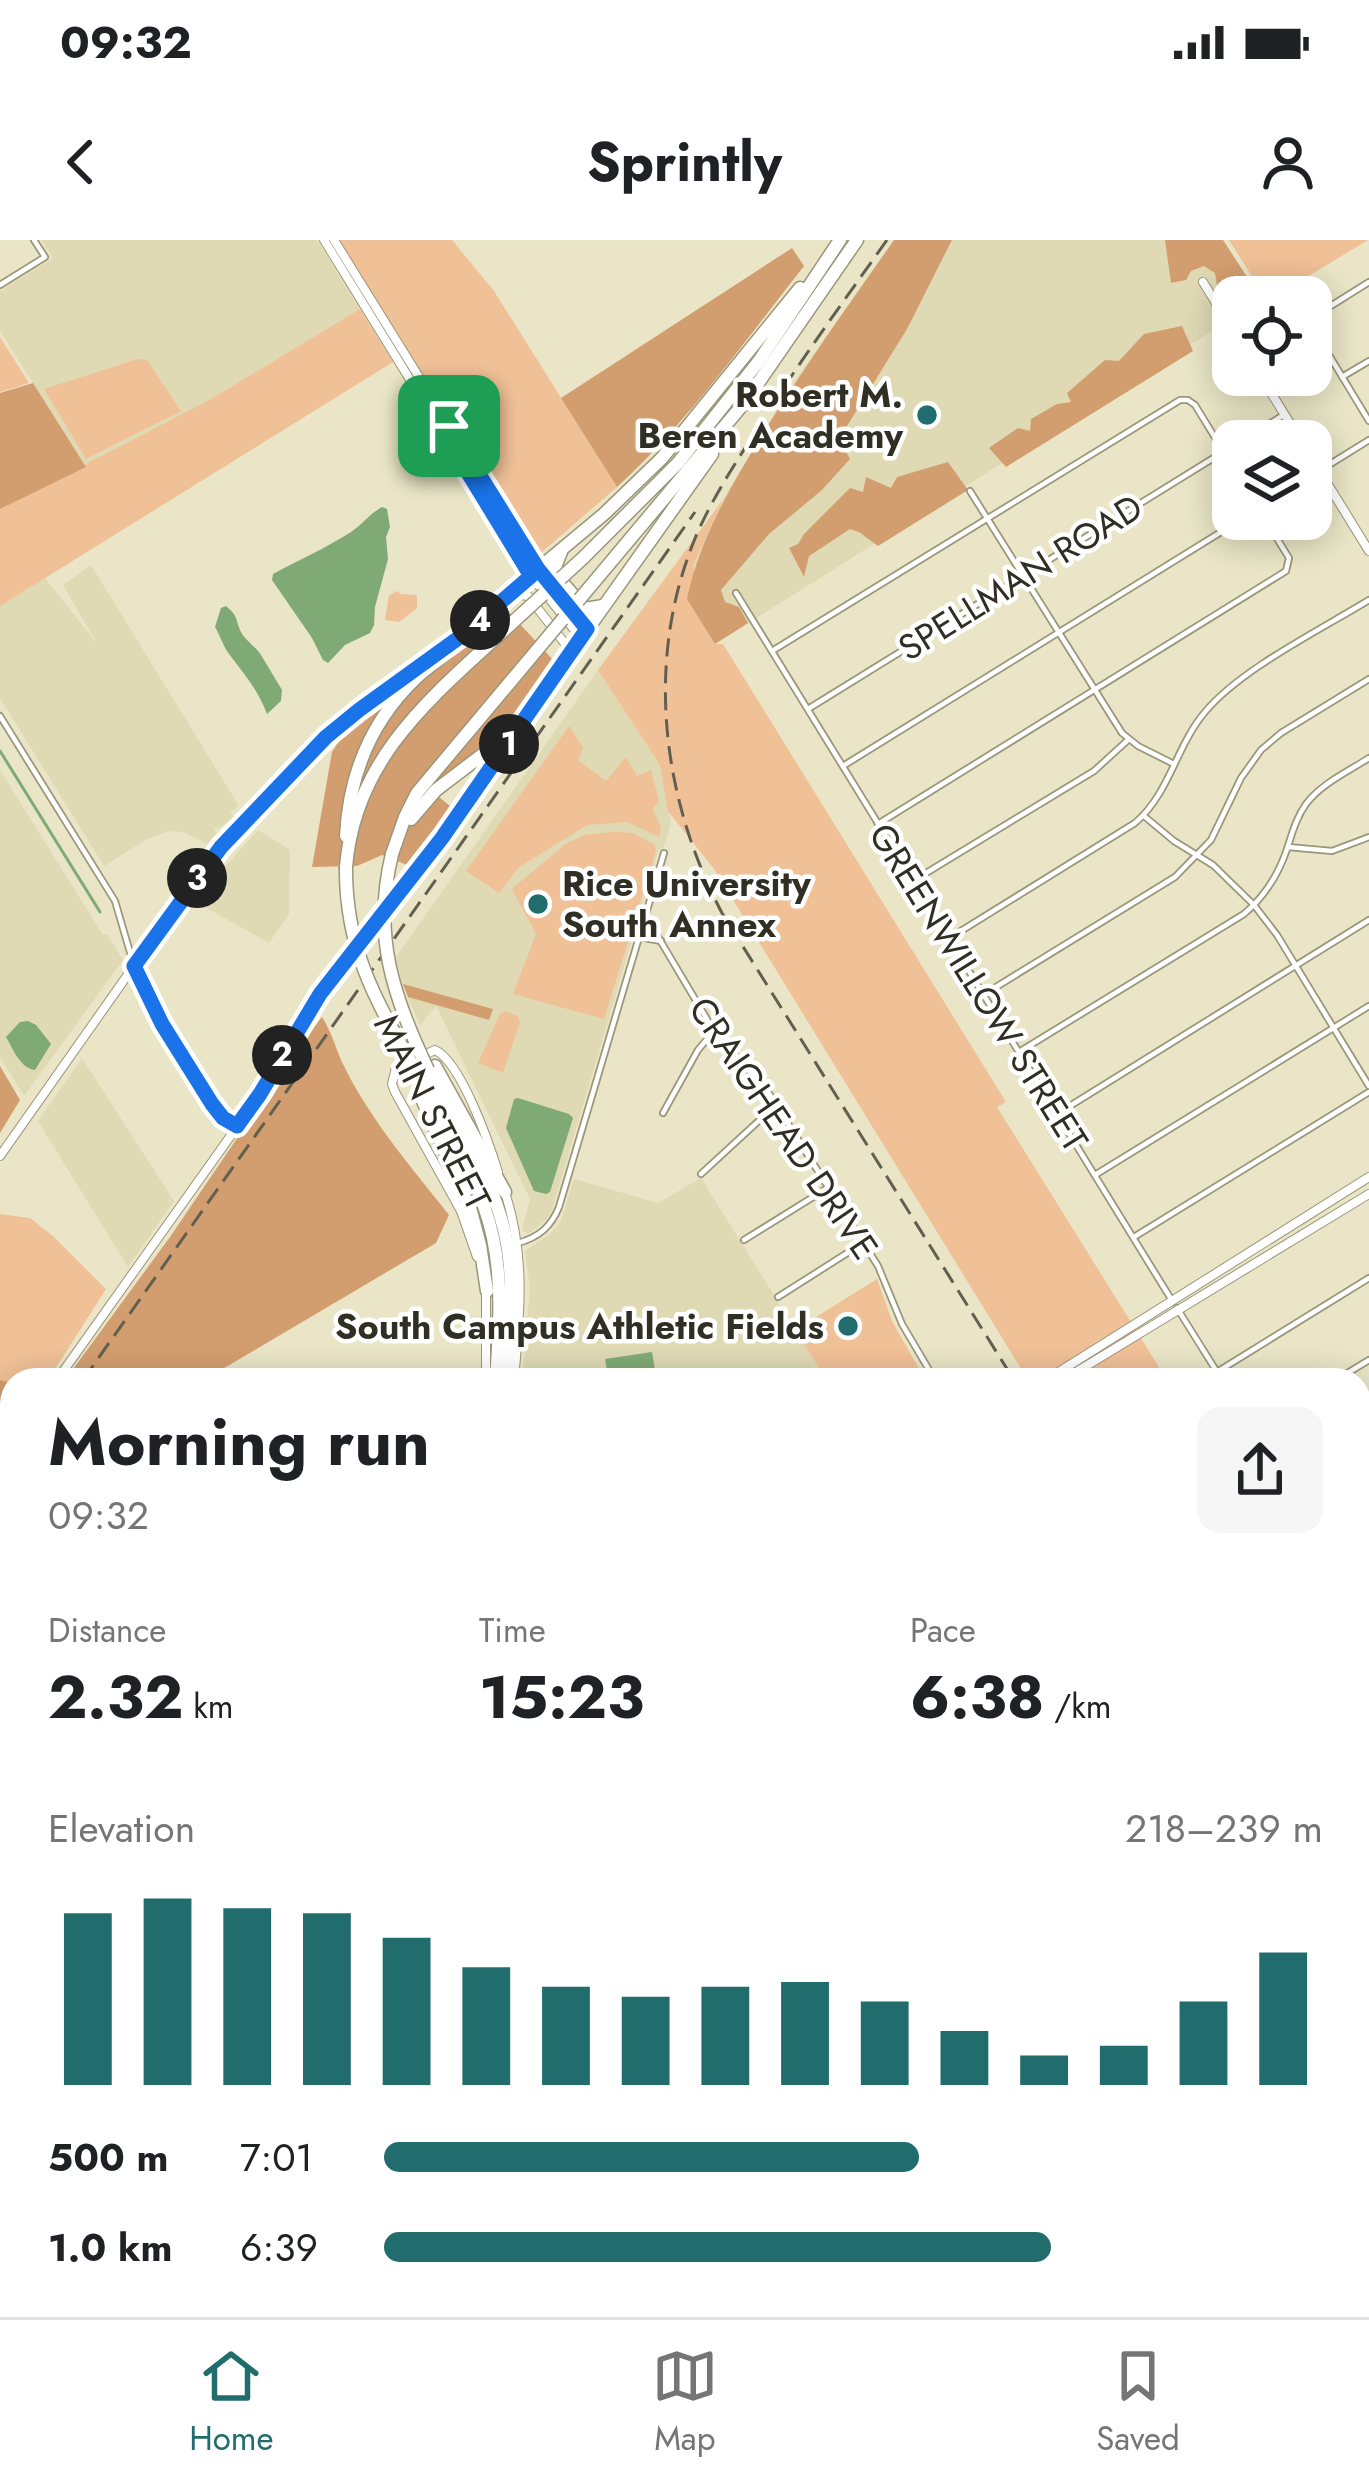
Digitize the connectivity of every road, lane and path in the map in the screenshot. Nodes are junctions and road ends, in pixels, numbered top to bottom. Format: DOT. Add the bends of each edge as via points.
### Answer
graph roads {
  1 [pos="34,240"];
  2 [pos="840,240"];
  3 [pos="857,240"];
  4 [pos="328,241"];
  5 [pos="814,276"];
  6 [pos="1203,282"];
  7 [pos="1369,282"];
  8 [pos="0,285"];
  9 [pos="1212,297"];
  10 [pos="1369,361"];
  11 [pos="1342,377"];
  12 [pos="754,390"];
  13 [pos="1273,396"];
  14 [pos="1285,414"];
  15 [pos="1275,420"];
  16 [pos="1289,420"];
  17 [pos="1369,421"];
  18 [pos="1212,433"];
  19 [pos="1369,440"];
  20 [pos="1212,459"];
  21 [pos="1332,463"];
  22 [pos="970,491"];
  23 [pos="1332,492"];
  24 [pos="987,518"];
  25 [pos="1212,538"];
  26 [pos="1278,540"];
  27 [pos="561,551"];
  28 [pos="1369,551"];
  29 [pos="535,573"];
  30 [pos="1023,576"];
  31 [pos="736,593"];
  32 [pos="1369,600"];
  33 [pos="502,601"];
  34 [pos="604,605"];
  35 [pos="584,633"];
  36 [pos="1059,633"];
  37 [pos="464,634"];
  38 [pos="772,651"];
  39 [pos="561,667"];
  40 [pos="1369,679"];
  41 [pos="1094,690"];
  42 [pos="538,700"];
  43 [pos="808,709"];
  44 [pos="0,716"];
  45 [pos="1129,740"];
  46 [pos="1369,758"];
  47 [pos="1174,764"];
  48 [pos="843,766"];
  49 [pos="1144,816"];
  50 [pos="878,824"];
  51 [pos="1369,837"];
  52 [pos="1288,848"];
  53 [pos="393,850"];
  54 [pos="664,853"];
  55 [pos="1199,855"];
  56 [pos="347,861"];
  57 [pos="913,881"];
  58 [pos="1254,905"];
  59 [pos="645,915"];
  60 [pos="1369,920"];
  61 [pos="639,937"];
  62 [pos="948,939"];
  63 [pos="661,941"];
  64 [pos="134,966"];
  65 [pos="1295,966"];
  66 [pos="983,995"];
  67 [pos="1369,1006"];
  68 [pos="1333,1028"];
  69 [pos="715,1031"];
  70 [pos="1019,1052"];
  71 [pos="423,1072"];
  72 [pos="1369,1089"];
  73 [pos="776,1105"];
  74 [pos="663,1113"];
  75 [pos="1057,1114"];
  76 [pos="237,1126"];
  77 [pos="0,1156"];
  78 [pos="701,1174"];
  79 [pos="1095,1175"];
  80 [pos="1369,1177"];
  81 [pos="828,1187"];
  82 [pos="505,1192"];
  83 [pos="1369,1194"];
  84 [pos="1333,1200"];
  85 [pos="1340,1211"];
  86 [pos="1134,1237"];
  87 [pos="744,1240"];
  88 [pos="518,1243"];
  89 [pos="863,1243"];
  90 [pos="1252,1250"];
  91 [pos="1260,1261"];
  92 [pos="1369,1278"];
  93 [pos="487,1291"];
  94 [pos="778,1297"];
  95 [pos="1172,1299"];
  96 [pos="1179,1310"];
  97 [pos="1146,1330"];
  98 [pos="1106,1348"];
  99 [pos="66,1368"];
  100 [pos="499,1368"];
  101 [pos="500,1368"];
  102 [pos="502,1368"];
  103 [pos="928,1368"];
  104 [pos="1068,1368"];
  105 [pos="1079,1368"];
  106 [pos="1215,1368"];
  107 [pos="1223,1368"];
  1 -- 8 [label="street" via="45,257"];
  2 -- 5 [label="highway, MAIN STREET"];
  3 -- 12 [label="highway, MAIN STREET"];
  4 -- 29 [label="main road"];
  5 -- 27 [label="highway" via="662,458"];
  5 -- 56 [label="highway, MAIN STREET, bridge" via="678,463 392,742 364,794"];
  6 -- 9 [label="main road"];
  7 -- 11 [label="street" via="1313,320"];
  10 -- 11 [label="street"];
  11 -- 17 [label="street"];
  12 -- 34 [label="highway"];
  12 -- 53 [label="highway, MAIN STREET, bridge" via="417,794"];
  13 -- 14 [label="main road"];
  14 -- 15 [label="street"];
  14 -- 16 [label="main road"];
  18 -- 24 [label="street" via="1183,400"];
  19 -- 21 [label="street"];
  20 -- 30 [label="street, SPELLMAN ROAD"];
  22 -- 24 [label="street"];
  23 -- 28 [label="main road"];
  24 -- 30 [label="street"];
  24 -- 38 [label="street"];
  25 -- 36 [label="street"];
  26 -- 41 [label="street" via="1289,558 1281,574"];
  27 -- 29 [label="highway"];
  27 -- 34 [label="highway" via="561,581 586,608"];
  29 -- 33 [label="main road"];
  29 -- 35 [label="main road"];
  30 -- 36 [label="street"];
  30 -- 43 [label="street, SPELLMAN ROAD"];
  31 -- 38 [label="street, GREENWILLOW STREET"];
  32 -- 47 [label="street" via="1227,690 1195,724"];
  33 -- 37 [label="main road"];
  33 -- 39 [label="main road" via="528,596 565,641"];
  34 -- 35 [label="highway"];
  35 -- 39 [label="main road"];
  36 -- 41 [label="street"];
  36 -- 48 [label="street"];
  37 -- 56 [label="highway" via="412,682 368,742 347,812"];
  37 -- 64 [label="main road" via="326,737 221,847"];
  38 -- 43 [label="street, GREENWILLOW STREET"];
  39 -- 42 [label="main road"];
  40 -- 55 [label="street" via="1261,750"];
  41 -- 45 [label="street"];
  41 -- 50 [label="street"];
  42 -- 53 [label="highway" via="436,790"];
  42 -- 76 [label="main road" via="320,994"];
  43 -- 48 [label="street, GREENWILLOW STREET"];
  44 -- 64 [label="street" via="115,902"];
  45 -- 47 [label="street"];
  45 -- 57 [label="street" via="1094,771"];
  46 -- 52 [label="street" via="1310,800"];
  47 -- 49 [label="street"];
  48 -- 50 [label="street, GREENWILLOW STREET"];
  49 -- 55 [label="street"];
  49 -- 62 [label="street"];
  50 -- 57 [label="street, GREENWILLOW STREET"];
  51 -- 52 [label="street" via="1332,850"];
  52 -- 58 [label="street"];
  53 -- 71 [label="highway, MAIN STREET, bridge" via="383,926"];
  54 -- 59 [label="street"];
  55 -- 58 [label="street"];
  55 -- 66 [label="street"];
  56 -- 71 [label="highway, MAIN STREET, bridge" via="347,907 365,976"];
  57 -- 62 [label="street, GREENWILLOW STREET"];
  58 -- 65 [label="street"];
  58 -- 70 [label="street"];
  59 -- 61 [label="street"];
  59 -- 63 [label="street, CRAIGHEAD DRIVE"];
  60 -- 65 [label="street"];
  61 -- 63 [label="street"];
  61 -- 88 [label="street" via="560,1207 545,1230"];
  62 -- 66 [label="street, GREENWILLOW STREET"];
  63 -- 69 [label="street, CRAIGHEAD DRIVE"];
  64 -- 76 [label="street" via="212,1104"];
  64 -- 77 [label="main road"];
  65 -- 68 [label="street"];
  65 -- 75 [label="street"];
  66 -- 70 [label="street, GREENWILLOW STREET"];
  67 -- 68 [label="street"];
  68 -- 72 [label="street"];
  68 -- 79 [label="street"];
  69 -- 73 [label="street, CRAIGHEAD DRIVE"];
  69 -- 74 [label="street"];
  70 -- 75 [label="street, GREENWILLOW STREET"];
  71 -- 82 [label="highway"];
  71 -- 93 [label="highway" via="481,1244"];
  71 -- 101 [label="highway, MAIN STREET" via="493,1237"];
  72 -- 86 [label="street"];
  73 -- 78 [label="street"];
  73 -- 81 [label="street, CRAIGHEAD DRIVE"];
  75 -- 79 [label="street, GREENWILLOW STREET"];
  76 -- 99 [label="main road"];
  79 -- 86 [label="street, GREENWILLOW STREET"];
  80 -- 84 [label="main road"];
  81 -- 87 [label="street"];
  81 -- 89 [label="street, CRAIGHEAD DRIVE"];
  82 -- 88 [label="main road"];
  82 -- 93 [label="main road" via="449,1059 435,1051 396,1068 395,1092 461,1211"];
  83 -- 85 [label="main road"];
  84 -- 85 [label="main road"];
  84 -- 90 [label="main road"];
  85 -- 91 [label="main road"];
  86 -- 95 [label="street, GREENWILLOW STREET"];
  88 -- 102 [label="main road" via="521,1291"];
  89 -- 94 [label="street"];
  89 -- 103 [label="street, CRAIGHEAD DRIVE"];
  90 -- 91 [label="main road"];
  90 -- 95 [label="main road"];
  91 -- 96 [label="main road"];
  92 -- 107 [label="street"];
  93 -- 100 [label="main road"];
  95 -- 96 [label="street, GREENWILLOW STREET"];
  95 -- 97 [label="main road"];
  95 -- 98 [label="main road"];
  96 -- 97 [label="main road"];
  96 -- 106 [label="street, GREENWILLOW STREET"];
  97 -- 98 [label="main road"];
  98 -- 104 [label="main road"];
  98 -- 105 [label="main road"];
}
